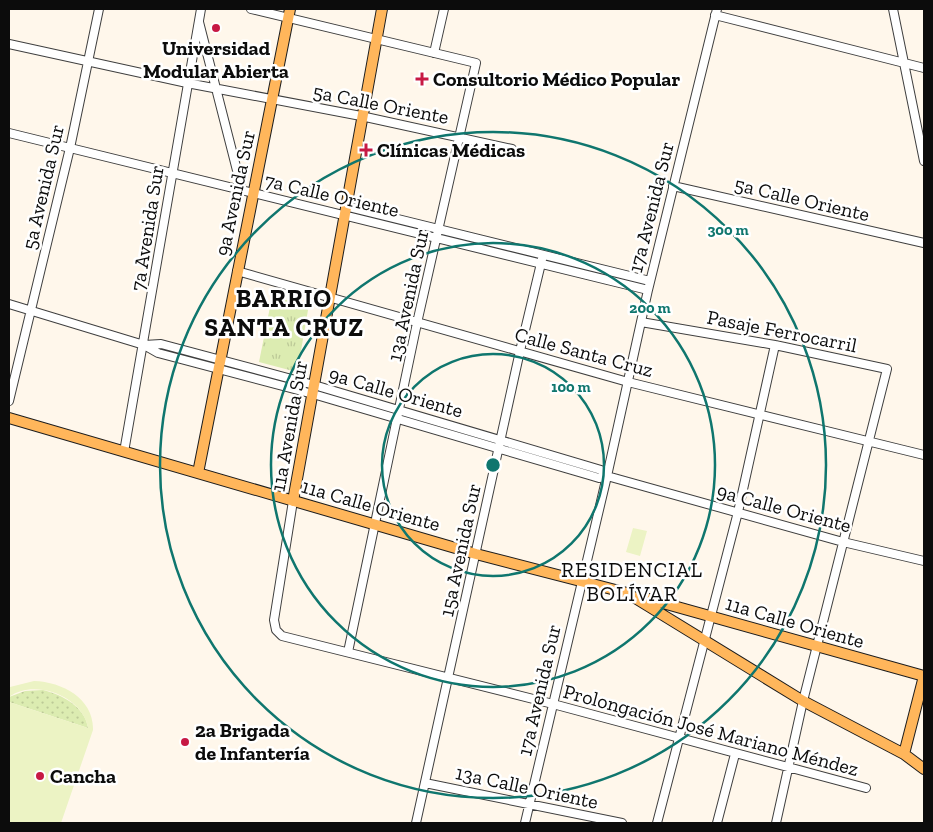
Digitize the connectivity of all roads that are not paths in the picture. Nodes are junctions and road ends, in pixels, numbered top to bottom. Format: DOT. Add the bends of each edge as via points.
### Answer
graph roads {
  1 [pos="99,9"];
  2 [pos="201,9"];
  3 [pos="251,9"];
  4 [pos="382,9"];
  5 [pos="444,9"];
  6 [pos="893,9"];
  7 [pos="716,12"];
  8 [pos="289,14"];
  9 [pos="199,21"];
  10 [pos="376,40"];
  11 [pos="9,44"];
  12 [pos="434,54"];
  13 [pos="86,60"];
  14 [pos="903,63"];
  15 [pos="924,68"];
  16 [pos="187,84"];
  17 [pos="218,90"];
  18 [pos="272,100"];
  19 [pos="361,116"];
  20 [pos="9,133"];
  21 [pos="459,137"];
  22 [pos="70,148"];
  23 [pos="512,149"];
  24 [pos="924,160"];
  25 [pos="172,173"];
  26 [pos="673,186"];
  27 [pos="242,190"];
  28 [pos="254,194"];
  29 [pos="344,210"];
  30 [pos="438,233"];
  31 [pos="924,243"];
  32 [pos="542,259"];
  33 [pos="237,271"];
  34 [pos="650,281"];
  35 [pos="648,290"];
  36 [pos="329,299"];
  37 [pos="9,304"];
  38 [pos="31,310"];
  39 [pos="641,322"];
  40 [pos="417,323"];
  41 [pos="144,345"];
  42 [pos="775,345"];
  43 [pos="520,351"];
  44 [pos="219,364"];
  45 [pos="628,382"];
  46 [pos="314,389"];
  47 [pos="9,401"];
  48 [pos="400,411"];
  49 [pos="759,414"];
  50 [pos="9,418"];
  51 [pos="398,420"];
  52 [pos="501,439"];
  53 [pos="868,441"];
  54 [pos="499,448"];
  55 [pos="124,452"];
  56 [pos="924,454"];
  57 [pos="198,473"];
  58 [pos="607,476"];
  59 [pos="293,501"];
  60 [pos="738,512"];
  61 [pos="375,525"];
  62 [pos="843,542"];
  63 [pos="476,554"];
  64 [pos="924,561"];
  65 [pos="581,580"];
  66 [pos="627,593"];
  67 [pos="710,616"];
  68 [pos="286,637"];
  69 [pos="704,639"];
  70 [pos="817,646"];
  71 [pos="348,652"];
  72 [pos="924,676"];
  73 [pos="448,678"];
  74 [pos="803,701"];
  75 [pos="553,704"];
  76 [pos="681,739"];
  77 [pos="735,754"];
  78 [pos="904,754"];
  79 [pos="789,768"];
  80 [pos="924,769"];
  81 [pos="425,782"];
  82 [pos="866,788"];
  83 [pos="529,805"];
  84 [pos="416,823"];
  85 [pos="525,823"];
  86 [pos="622,823"];
  87 [pos="658,823"];
  88 [pos="717,823"];
  89 [pos="776,823"];
  1 -- 13 [label="street, 5a Avenida Sur"];
  2 -- 9 [label="street, 7a Avenida Sur"];
  3 -- 8 [label="street"];
  4 -- 10 [label="main road, 11a Avenida Sur"];
  5 -- 12 [label="street"];
  6 -- 14 [label="street"];
  7 -- 14 [label="street"];
  7 -- 26 [label="street, 17a Avenida Sur"];
  8 -- 10 [label="street"];
  8 -- 18 [label="main road, 9a Avenida Sur"];
  9 -- 16 [label="street, 7a Avenida Sur"];
  9 -- 17 [label="street"];
  10 -- 12 [label="street"];
  10 -- 19 [label="main road, 11a Avenida Sur"];
  11 -- 13 [label="street, 5a Calle Oriente"];
  12 -- 21 [label="street, 13a Avenida Sur" via="476,63"];
  13 -- 16 [label="street, 5a Calle Oriente"];
  13 -- 22 [label="street, 5a Avenida Sur"];
  14 -- 15 [label="street"];
  14 -- 24 [label="street"];
  16 -- 17 [label="street, 5a Calle Oriente"];
  16 -- 25 [label="street, 7a Avenida Sur"];
  17 -- 18 [label="street, 5a Calle Oriente"];
  17 -- 27 [label="street"];
  18 -- 19 [label="street, 5a Calle Oriente"];
  18 -- 28 [label="main road, 9a Avenida Sur"];
  19 -- 21 [label="street, 5a Calle Oriente"];
  19 -- 29 [label="main road, 11a Avenida Sur"];
  20 -- 22 [label="street, 7a Calle Oriente"];
  21 -- 23 [label="street, 5a Calle Oriente"];
  21 -- 30 [label="street, 13a Avenida Sur"];
  22 -- 25 [label="street, 7a Calle Oriente"];
  22 -- 38 [label="street, 5a Avenida Sur"];
  25 -- 27 [label="street, 7a Calle Oriente"];
  25 -- 41 [label="street, 7a Avenida Sur"];
  26 -- 31 [label="street, 5a Calle Oriente"];
  26 -- 34 [label="street, 17a Avenida Sur"];
  27 -- 28 [label="street, 7a Calle Oriente"];
  28 -- 29 [label="street, 7a Calle Oriente"];
  28 -- 33 [label="main road, 9a Avenida Sur"];
  29 -- 30 [label="street, 7a Calle Oriente"];
  29 -- 36 [label="main road, 11a Avenida Sur"];
  30 -- 32 [label="street, 7a Calle Oriente"];
  30 -- 40 [label="street, 13a Avenida Sur"];
  32 -- 34 [label="street, 7a Calle Oriente"];
  32 -- 35 [label="street, 7a Calle Oriente"];
  32 -- 43 [label="street, 15a Avenida Sur"];
  33 -- 36 [label="street, Calle Santa Cruz"];
  33 -- 44 [label="main road, 9a Avenida Sur"];
  34 -- 35 [label="street, 17a Avenida Sur"];
  35 -- 39 [label="street, 17a Avenida Sur"];
  36 -- 40 [label="street, Calle Santa Cruz"];
  36 -- 46 [label="main road, 11a Avenida Sur"];
  37 -- 38 [label="street, 9a Calle Oriente"];
  38 -- 41 [label="street, 9a Calle Oriente"];
  38 -- 47 [label="street, 5a Avenida Sur"];
  39 -- 42 [label="street, Pasaje Ferrocarril"];
  39 -- 45 [label="street, 17a Avenida Sur"];
  40 -- 43 [label="street, Calle Santa Cruz"];
  40 -- 48 [label="street, 13a Avenida Sur"];
  41 -- 44 [label="street, 9a Calle Oriente" via="161,344"];
  41 -- 55 [label="street, 7a Avenida Sur"];
  42 -- 49 [label="street"];
  42 -- 53 [label="street, Pasaje Ferrocarril" via="887,369"];
  43 -- 45 [label="street, Calle Santa Cruz"];
  43 -- 52 [label="street, 15a Avenida Sur"];
  44 -- 46 [label="street, 9a Calle Oriente"];
  44 -- 57 [label="main road, 9a Avenida Sur"];
  45 -- 49 [label="street, Calle Santa Cruz"];
  45 -- 58 [label="street, 17a Avenida Sur"];
  46 -- 48 [label="street, 9a Calle Oriente"];
  46 -- 51 [label="street, 9a Calle Oriente"];
  46 -- 59 [label="main road, 11a Avenida Sur"];
  48 -- 51 [label="street, 13a Avenida Sur"];
  48 -- 52 [label="street, 9a Calle Oriente"];
  49 -- 53 [label="street, Calle Santa Cruz"];
  49 -- 60 [label="street"];
  50 -- 55 [label="main road, 11a Calle Oriente"];
  51 -- 54 [label="street, 9a Calle Oriente"];
  51 -- 61 [label="street, 13a Avenida Sur"];
  52 -- 54 [label="street, 15a Avenida Sur"];
  52 -- 58 [label="street, 9a Calle Oriente" via="601,470"];
  53 -- 56 [label="street, Calle Santa Cruz"];
  53 -- 62 [label="street"];
  54 -- 58 [label="street, 9a Calle Oriente" via="598,478"];
  54 -- 63 [label="street, 15a Avenida Sur"];
  55 -- 57 [label="main road, 11a Calle Oriente"];
  57 -- 59 [label="main road, 11a Calle Oriente"];
  58 -- 60 [label="street, 9a Calle Oriente"];
  58 -- 65 [label="street, 17a Avenida Sur"];
  59 -- 61 [label="main road, 11a Calle Oriente"];
  59 -- 68 [label="street, 11a Avenida Sur" via="274,620 277,632"];
  60 -- 62 [label="street, 9a Calle Oriente"];
  60 -- 67 [label="street"];
  61 -- 63 [label="main road, 11a Calle Oriente"];
  61 -- 71 [label="street, 13a Avenida Sur"];
  62 -- 64 [label="street, 9a Calle Oriente"];
  62 -- 70 [label="street"];
  63 -- 65 [label="main road, 11a Calle Oriente"];
  63 -- 73 [label="street, 15a Avenida Sur"];
  65 -- 66 [label="main road, 11a Calle Oriente"];
  65 -- 75 [label="street, 17a Avenida Sur"];
  66 -- 67 [label="main road, 11a Calle Oriente"];
  66 -- 69 [label="main road"];
  67 -- 69 [label="street"];
  67 -- 70 [label="main road, 11a Calle Oriente"];
  68 -- 71 [label="street, Prolongación José Mariano Méndez"];
  69 -- 74 [label="main road"];
  69 -- 76 [label="street"];
  70 -- 72 [label="main road, 11a Calle Oriente"];
  70 -- 74 [label="street"];
  71 -- 73 [label="street, Prolongación José Mariano Méndez"];
  72 -- 78 [label="main road"];
  73 -- 75 [label="street, Prolongación José Mariano Méndez"];
  73 -- 81 [label="street, 15a Avenida Sur"];
  74 -- 78 [label="main road"];
  74 -- 79 [label="street"];
  75 -- 76 [label="street, Prolongación José Mariano Méndez"];
  75 -- 83 [label="street, 17a Avenida Sur"];
  76 -- 77 [label="street, Prolongación José Mariano Méndez"];
  76 -- 87 [label="street"];
  77 -- 79 [label="street, Prolongación José Mariano Méndez"];
  77 -- 88 [label="street"];
  78 -- 80 [label="main road"];
  79 -- 82 [label="street, Prolongación José Mariano Méndez"];
  79 -- 89 [label="street"];
  81 -- 83 [label="street, 13a Calle Oriente"];
  81 -- 84 [label="street, 15a Avenida Sur"];
  83 -- 85 [label="street, 17a Avenida Sur"];
  83 -- 86 [label="street, 13a Calle Oriente"];
}
